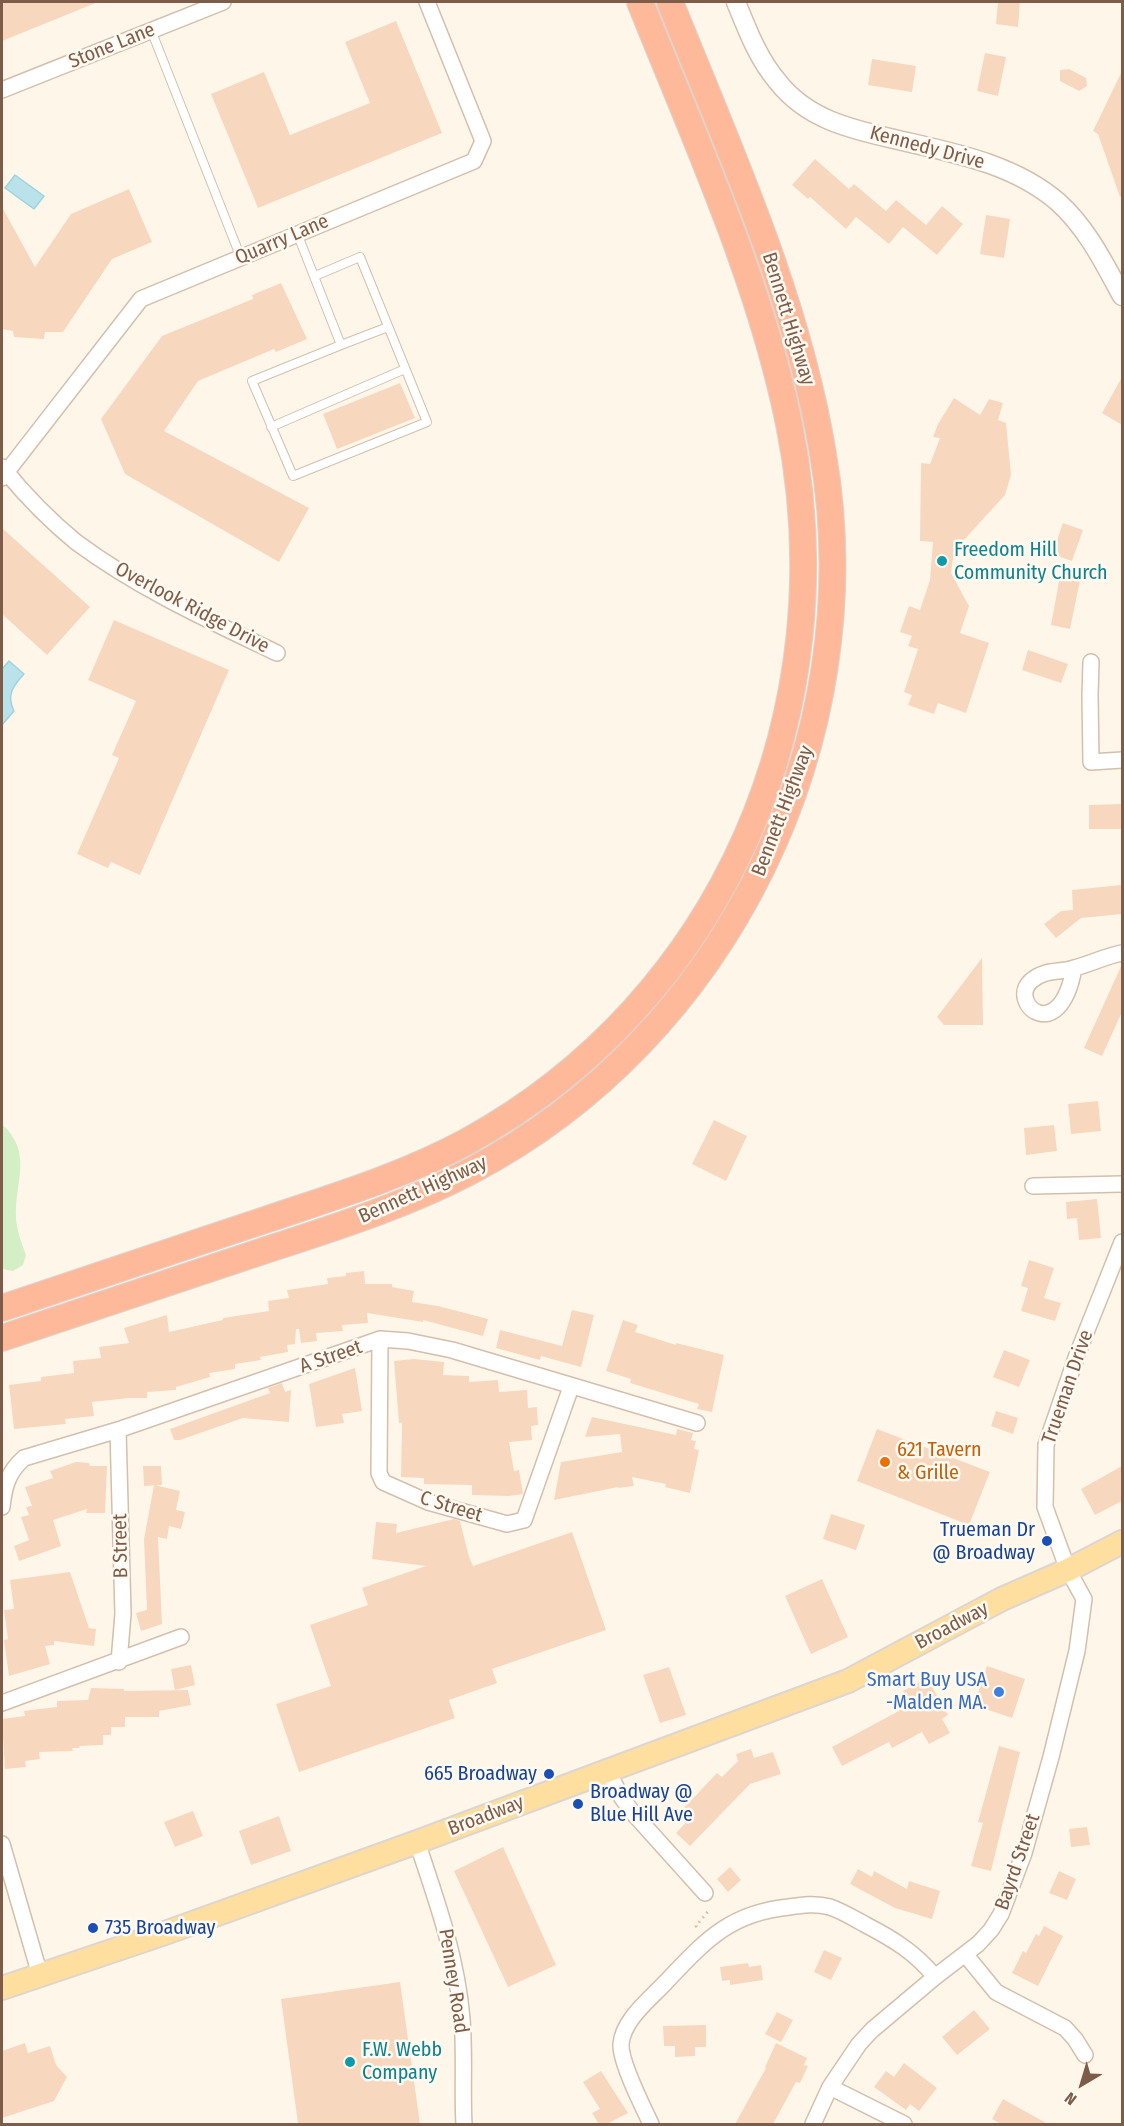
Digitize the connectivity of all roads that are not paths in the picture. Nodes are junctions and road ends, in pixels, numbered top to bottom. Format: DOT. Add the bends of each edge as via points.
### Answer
graph roads {
  1 [pos="223,2"];
  2 [pos="427,2"];
  3 [pos="640,2"];
  4 [pos="670,2"];
  5 [pos="736,2"];
  6 [pos="151,30"];
  7 [pos="2,90"];
  8 [pos="297,233"];
  9 [pos="241,258"];
  10 [pos="315,276"];
  11 [pos="1122,296"];
  12 [pos="388,327"];
  13 [pos="341,345"];
  14 [pos="405,369"];
  15 [pos="271,427"];
  16 [pos="3,473"];
  17 [pos="277,653"];
  18 [pos="1091,662"];
  19 [pos="1122,760"];
  20 [pos="1122,953"];
  21 [pos="1074,968"];
  22 [pos="1122,1184"];
  23 [pos="1034,1186"];
  24 [pos="1122,1242"];
  25 [pos="2,1308"];
  26 [pos="2,1338"];
  27 [pos="380,1339"];
  28 [pos="571,1387"];
  29 [pos="697,1423"];
  30 [pos="118,1430"];
  31 [pos="2,1507"];
  32 [pos="1122,1542"];
  33 [pos="1068,1570"];
  34 [pos="181,1637"];
  35 [pos="119,1662"];
  36 [pos="2,1703"];
  37 [pos="607,1770"];
  38 [pos="417,1842"];
  39 [pos="2,1845"];
  40 [pos="705,1893"];
  41 [pos="965,1954"];
  42 [pos="40,1975"];
  43 [pos="935,1977"];
  44 [pos="2,1988"];
  45 [pos="1085,2055"];
  46 [pos="830,2087"];
  47 [pos="464,2124"];
  48 [pos="651,2124"];
  49 [pos="813,2124"];
  50 [pos="903,2124"];
  1 -- 6 [label="street, Stone Lane"];
  2 -- 8 [label="street, Quarry Lane" via="483,141 474,161"];
  3 -- 25 [label="highway, Bennett Highway" via="754,298 783,394 800,492 804,593 793,692 777,757 740,851 690,938 642,1000 578,1064 496,1124 375,1183"];
  4 -- 26 [label="highway, Bennett Highway" via="758,225 791,321 810,388 828,489 832,590 821,691 795,792 754,886 700,972 642,1041 584,1095 501,1154 442,1186 379,1212"];
  5 -- 11 [label="street, Kennedy Drive" via="770,72 800,104 838,125 976,159 1040,189 1083,229"];
  6 -- 7 [label="street, Stone Lane"];
  6 -- 9 [label="lane"];
  8 -- 9 [label="street, Quarry Lane"];
  8 -- 10 [label="lane"];
  9 -- 16 [label="street, Quarry Lane" via="141,299"];
  10 -- 12 [label="lane" via="360,257"];
  10 -- 13 [label="lane"];
  12 -- 13 [label="lane"];
  12 -- 14 [label="lane"];
  13 -- 15 [label="lane" via="252,381"];
  14 -- 15 [label="lane"];
  14 -- 15 [label="lane" via="427,422 293,476"];
  16 -- 17 [label="street, Overlook Ridge Drive" via="52,521 105,562 159,595"];
  18 -- 19 [label="street" via="1091,762"];
  20 -- 21 [label="street"];
  22 -- 23 [label="street"];
  24 -- 33 [label="street, Trueman Drive" via="1046,1444 1045,1507"];
  27 -- 28 [label="street, A Street" via="452,1350"];
  27 -- 28 [label="street, C Street" via="382,1482 428,1502 507,1524 524,1520"];
  27 -- 30 [label="street, A Street"];
  28 -- 29 [label="street, A Street"];
  30 -- 31 [label="street, A Street" via="24,1458 13,1468"];
  30 -- 35 [label="street, B Street" via="123,1614"];
  32 -- 33 [label="main road, Broadway"];
  33 -- 37 [label="main road, Broadway" via="1002,1599 848,1680"];
  33 -- 41 [label="street, Bayrd Street" via="1084,1599 1077,1651 1052,1756 1024,1853 1001,1914 991,1930"];
  34 -- 35 [label="street"];
  35 -- 36 [label="street"];
  37 -- 38 [label="main road, Broadway"];
  37 -- 40 [label="street" via="633,1813"];
  38 -- 42 [label="main road, Broadway"];
  38 -- 47 [label="street, Penney Road" via="455,1968 463,2037"];
  39 -- 42 [label="street"];
  41 -- 43 [label="street, Bayrd Street"];
  41 -- 45 [label="street" via="996,1992 1061,2025"];
  42 -- 44 [label="main road, Broadway"];
  43 -- 46 [label="street, Bayrd Street" via="872,2030"];
  43 -- 48 [label="street" via="901,1945 831,1908 770,1908 732,1922 636,2014 623,2033 621,2052"];
  46 -- 49 [label="street, Bayrd Street"];
  46 -- 50 [label="street"];
}
